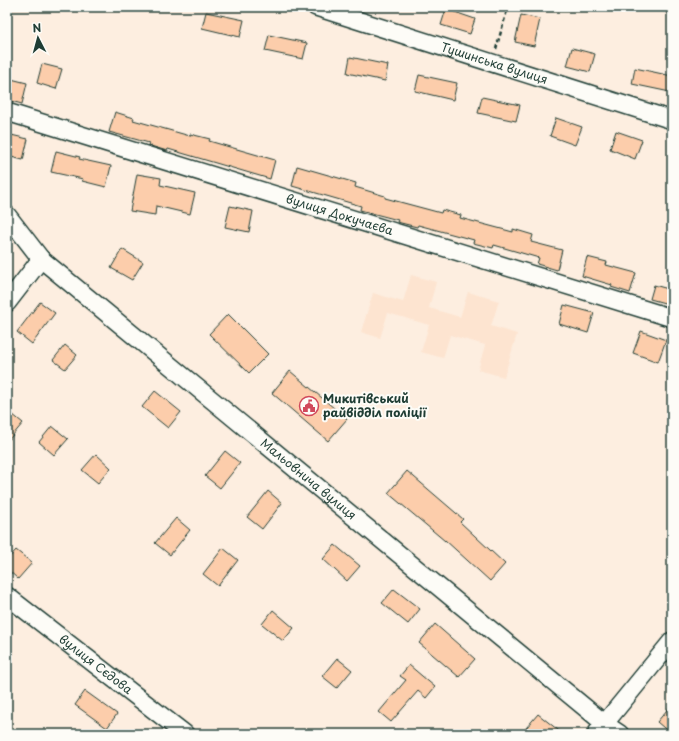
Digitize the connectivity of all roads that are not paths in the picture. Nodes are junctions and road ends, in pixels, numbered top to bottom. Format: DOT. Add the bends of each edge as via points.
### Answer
graph roads {
  1 [pos="316,7"];
  2 [pos="7,112"];
  3 [pos="672,120"];
  4 [pos="7,214"];
  5 [pos="40,259"];
  6 [pos="7,303"];
  7 [pos="672,318"];
  8 [pos="7,596"];
  9 [pos="672,641"];
  10 [pos="601,729"];
  11 [pos="185,734"];
  12 [pos="620,734"];
  1 -- 3 [label="street, Тушинська вулиця"];
  2 -- 7 [label="street, вулиця Докучаєва"];
  4 -- 5 [label="street, Мальовнича вулиця"];
  5 -- 6 [label="street"];
  5 -- 10 [label="street, Мальовнича вулиця"];
  8 -- 11 [label="street, вулиця Сєдова"];
  9 -- 10 [label="street"];
  10 -- 12 [label="street, Мальовнича вулиця"];
}
